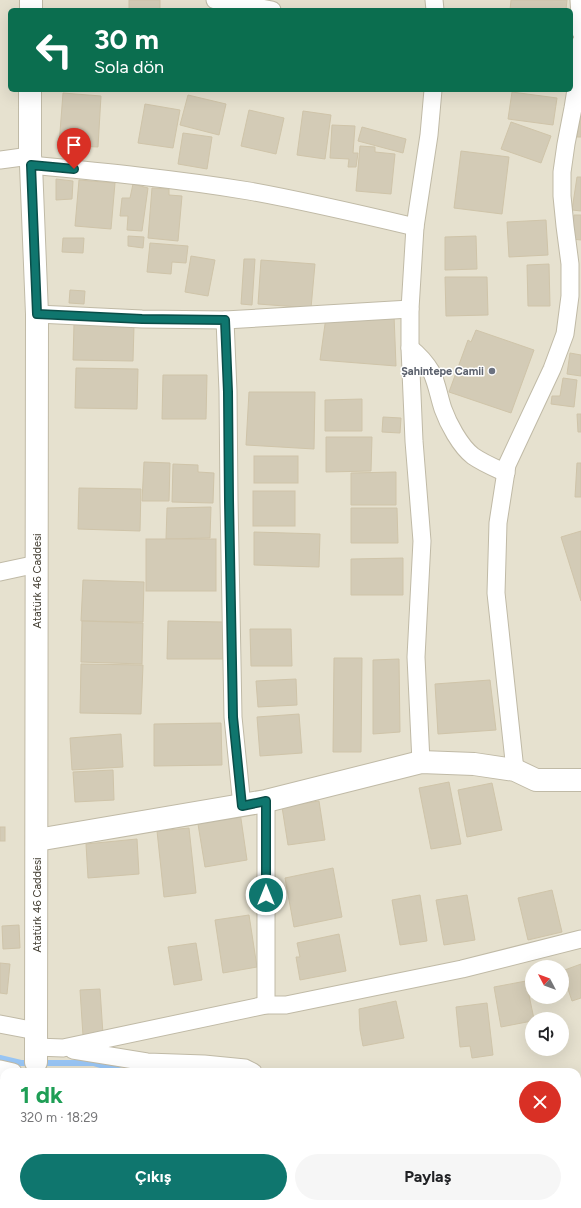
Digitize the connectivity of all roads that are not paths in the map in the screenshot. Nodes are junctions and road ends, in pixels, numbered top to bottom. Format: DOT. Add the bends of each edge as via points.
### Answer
graph roads {
  1 [pos="215,0"];
  2 [pos="579,0"];
  3 [pos="261,8"];
  4 [pos="581,32"];
  5 [pos="581,42"];
  6 [pos="30,92"];
  7 [pos="433,92"];
  8 [pos="0,160"];
  9 [pos="30,161"];
  10 [pos="415,227"];
  11 [pos="581,268"];
  12 [pos="570,296"];
  13 [pos="410,309"];
  14 [pos="37,314"];
  15 [pos="225,320"];
  16 [pos="410,348"];
  17 [pos="506,473"];
  18 [pos="37,564"];
  19 [pos="0,572"];
  20 [pos="421,762"];
  21 [pos="515,770"];
  22 [pos="581,780"];
  23 [pos="266,801"];
  24 [pos="242,806"];
  25 [pos="37,840"];
  26 [pos="581,940"];
  27 [pos="266,1005"];
  28 [pos="0,1024"];
  29 [pos="63,1048"];
  30 [pos="36,1053"];
  31 [pos="245,1068"];
  1 -- 3 [label="street"];
  2 -- 4 [label="street"];
  5 -- 12 [label="street" via="580,71 562,172 562,196 570,264"];
  6 -- 9 [label="street, Atatürk 46 Caddesi"];
  7 -- 10 [label="street"];
  8 -- 9 [label="street"];
  9 -- 10 [label="street" via="241,190"];
  9 -- 14 [label="street, Atatürk 46 Caddesi"];
  10 -- 13 [label="street"];
  11 -- 12 [label="street"];
  12 -- 17 [label="street" via="565,334 552,370 507,465"];
  13 -- 15 [label="street"];
  13 -- 16 [label="street"];
  14 -- 15 [label="street"];
  14 -- 18 [label="street, Atatürk 46 Caddesi"];
  15 -- 24 [label="street" via="233,717"];
  16 -- 17 [label="street" via="424,361 432,374 444,410 461,443 472,455"];
  16 -- 20 [label="street" via="422,541 416,657"];
  17 -- 21 [label="street" via="498,523 496,593"];
  18 -- 19 [label="street"];
  18 -- 25 [label="street, Atatürk 46 Caddesi"];
  20 -- 21 [label="street" via="474,764"];
  20 -- 23 [label="street"];
  21 -- 22 [label="street" via="536,780"];
  23 -- 24 [label="street"];
  23 -- 27 [label="street"];
  24 -- 25 [label="street"];
  25 -- 30 [label="street, Atatürk 46 Caddesi"];
  26 -- 27 [label="street" via="462,969 286,1005"];
  27 -- 29 [label="street"];
  28 -- 30 [label="street"];
  29 -- 30 [label="street"];
  29 -- 31 [label="street" via="147,1062"];
}
